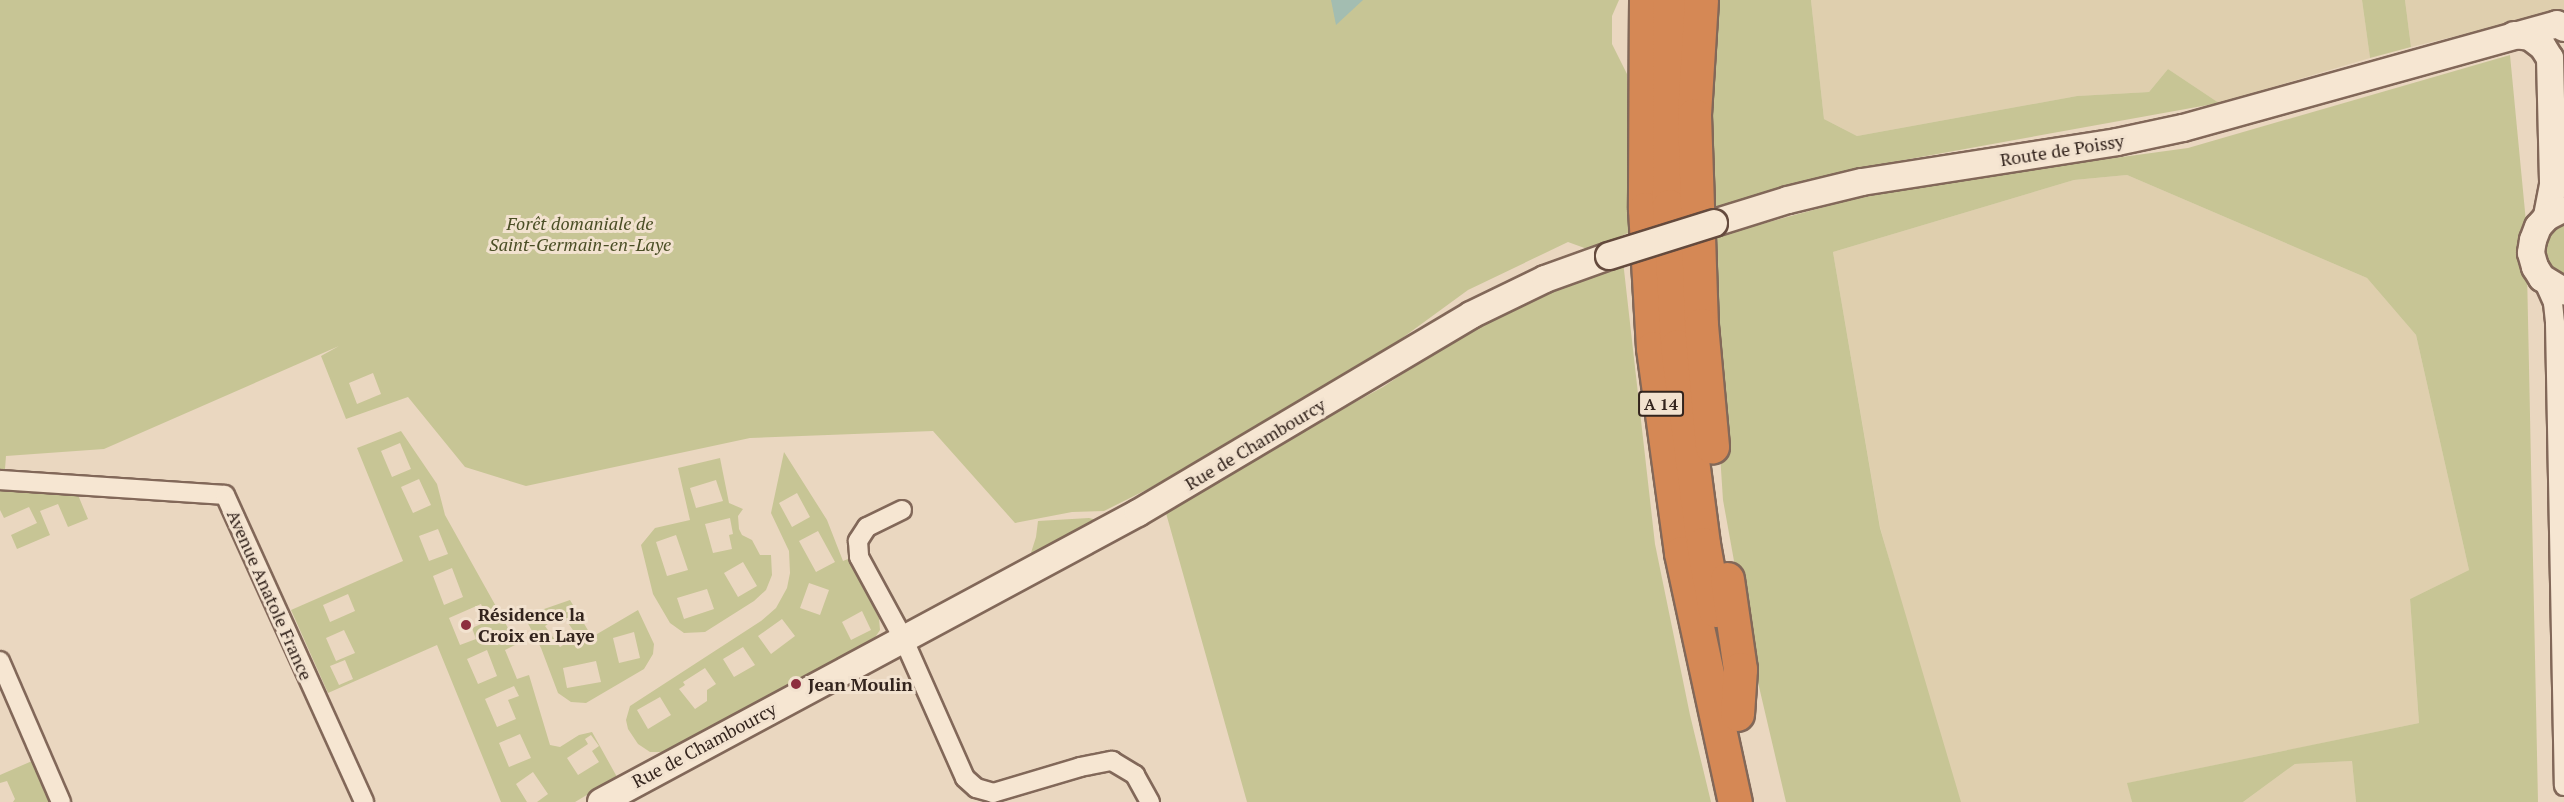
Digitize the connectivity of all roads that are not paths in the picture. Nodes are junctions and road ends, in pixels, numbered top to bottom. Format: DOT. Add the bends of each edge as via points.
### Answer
graph roads {
  1 [pos="1646,0"];
  2 [pos="1670,0"];
  3 [pos="1701,0"];
  4 [pos="2562,25"];
  5 [pos="2514,35"];
  6 [pos="2556,213"];
  7 [pos="1609,256"];
  8 [pos="2542,278"];
  9 [pos="2564,291"];
  10 [pos="0,480"];
  11 [pos="902,510"];
  12 [pos="903,638"];
  13 [pos="0,661"];
  14 [pos="1737,714"];
  15 [pos="2564,786"];
  16 [pos="61,802"];
  17 [pos="364,802"];
  18 [pos="601,802"];
  19 [pos="1150,802"];
  20 [pos="1735,802"];
  21 [pos="1758,802"];
  1 -- 20 [label="highway, A 14" via="1645,208 1653,348 1681,553"];
  2 -- 14 [label="highway, A 14" via="1669,206 1677,346 1703,544"];
  3 -- 14 [label="highway" via="1694,115 1701,325 1719,530 1740,669"];
  4 -- 5 [label="street, Route de Poissy"];
  5 -- 6 [label="street" via="2530,37 2550,58"];
  5 -- 7 [label="street, Route de Poissy, bridge" via="2183,128 1862,182 1788,200"];
  6 -- 8 [label="street" via="2538,227 2532,246 2535,267"];
  7 -- 12 [label="street, Rue de Chambourcy" via="1545,279 1470,315 1138,513"];
  8 -- 9 [label="street"];
  8 -- 15 [label="street" via="2553,303 2555,323"];
  10 -- 17 [label="street, Avenue Anatole France" via="225,495"];
  11 -- 12 [label="street" via="867,527 858,541 859,556"];
  12 -- 18 [label="street, Rue de Chambourcy"];
  12 -- 19 [label="street" via="965,778 976,788 993,793 1112,761 1135,775"];
  13 -- 16 [label="street"];
  14 -- 21 [label="highway, A 14"];
}
